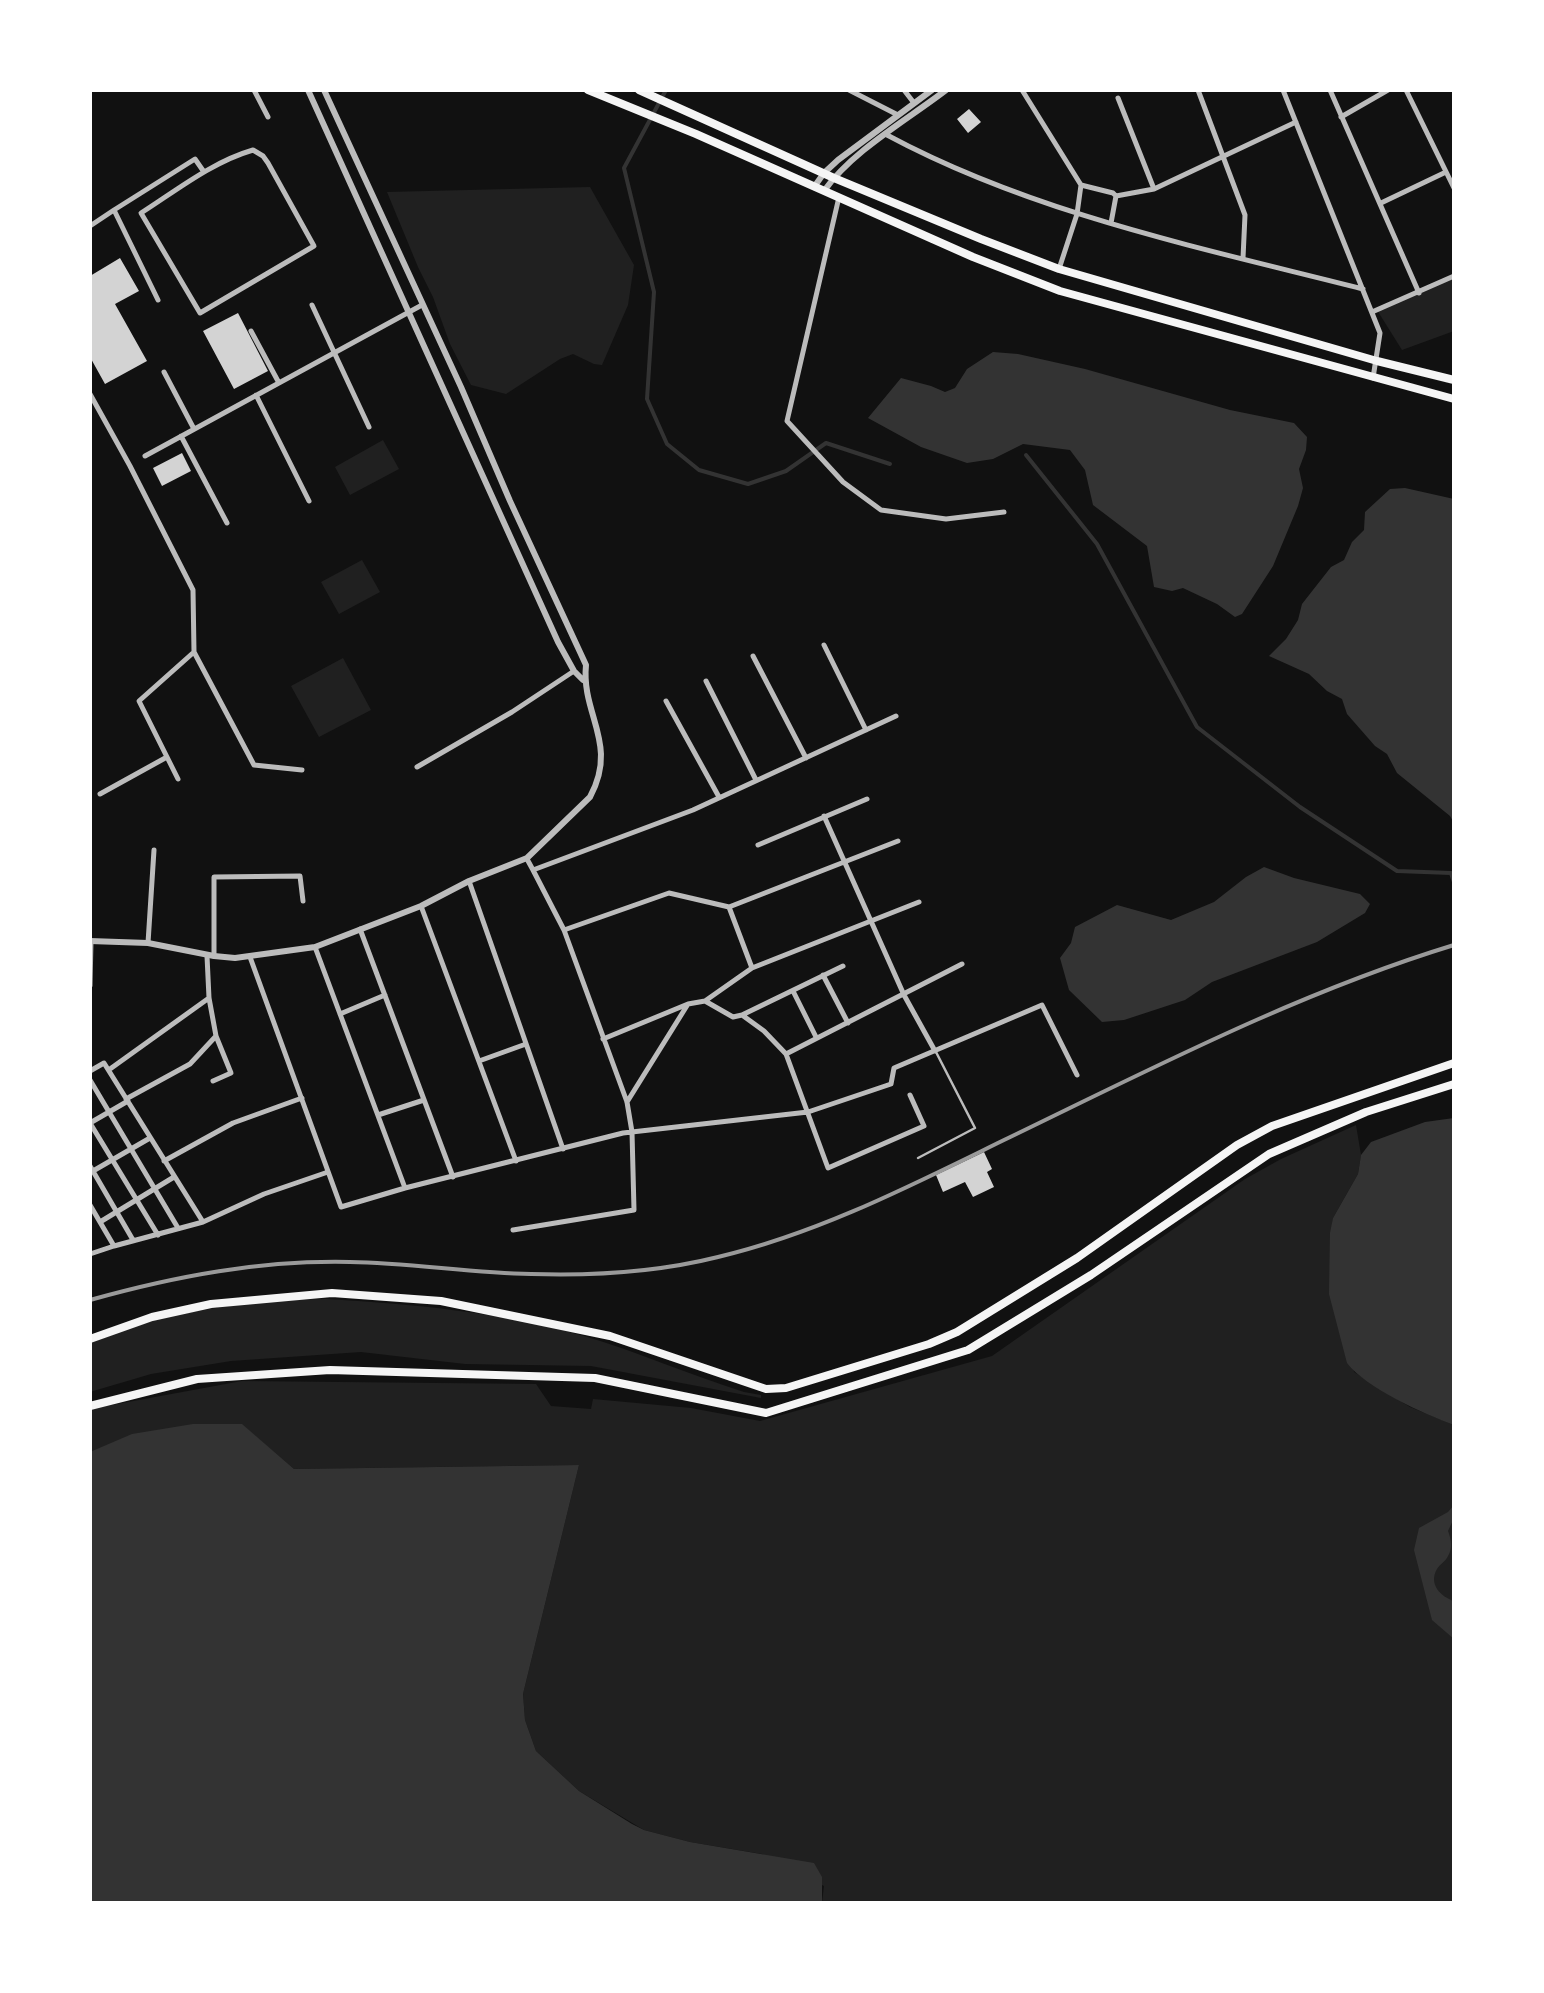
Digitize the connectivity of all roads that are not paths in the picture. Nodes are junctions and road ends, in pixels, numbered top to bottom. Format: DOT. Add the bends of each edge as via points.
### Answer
graph roads {
  1 [pos="254,90"];
  2 [pos="308,90"];
  3 [pos="324,90"];
  4 [pos="588,90"];
  5 [pos="639,90"];
  6 [pos="849,90"];
  7 [pos="904,90"];
  8 [pos="932,90"];
  9 [pos="946,90"];
  10 [pos="1022,90"];
  11 [pos="1198,90"];
  12 [pos="1283,90"];
  13 [pos="1330,90"];
  14 [pos="1388,90"];
  15 [pos="1406,90"];
  16 [pos="1118,98"];
  17 [pos="914,103"];
  18 [pos="898,114"];
  19 [pos="268,117"];
  20 [pos="1341,117"];
  21 [pos="1296,122"];
  22 [pos="886,134"];
  23 [pos="1222,155"];
  24 [pos="184,166"];
  25 [pos="204,172"];
  26 [pos="1446,172"];
  27 [pos="824,173"];
  28 [pos="834,178"];
  29 [pos="192,180"];
  30 [pos="1081,185"];
  31 [pos="814,187"];
  32 [pos="1154,188"];
  33 [pos="1454,188"];
  34 [pos="824,192"];
  35 [pos="1116,196"];
  36 [pos="839,197"];
  37 [pos="1380,204"];
  38 [pos="114,210"];
  39 [pos="1076,214"];
  40 [pos="1111,224"];
  41 [pos="90,226"];
  42 [pos="1243,259"];
  43 [pos="1058,269"];
  44 [pos="1454,276"];
  45 [pos="1363,289"];
  46 [pos="1420,292"];
  47 [pos="158,300"];
  48 [pos="312,305"];
  49 [pos="422,305"];
  50 [pos="408,312"];
  51 [pos="1372,312"];
  52 [pos="251,331"];
  53 [pos="335,352"];
  54 [pos="1377,361"];
  55 [pos="164,372"];
  56 [pos="1373,378"];
  57 [pos="1454,380"];
  58 [pos="279,383"];
  59 [pos="90,394"];
  60 [pos="256,395"];
  61 [pos="1454,399"];
  62 [pos="369,428"];
  63 [pos="194,429"];
  64 [pos="181,436"];
  65 [pos="145,456"];
  66 [pos="310,501"];
  67 [pos="1004,512"];
  68 [pos="227,524"];
  69 [pos="526,535"];
  70 [pos="512,542"];
  71 [pos="824,645"];
  72 [pos="194,652"];
  73 [pos="754,656"];
  74 [pos="574,671"];
  75 [pos="584,681"];
  76 [pos="706,681"];
  77 [pos="666,701"];
  78 [pos="896,716"];
  79 [pos="866,730"];
  80 [pos="167,758"];
  81 [pos="806,758"];
  82 [pos="417,767"];
  83 [pos="302,770"];
  84 [pos="178,779"];
  85 [pos="756,780"];
  86 [pos="100,794"];
  87 [pos="719,797"];
  88 [pos="868,798"];
  89 [pos="824,816"];
  90 [pos="898,841"];
  91 [pos="758,845"];
  92 [pos="154,850"];
  93 [pos="527,858"];
  94 [pos="846,861"];
  95 [pos="532,870"];
  96 [pos="469,881"];
  97 [pos="302,901"];
  98 [pos="919,902"];
  99 [pos="421,906"];
  100 [pos="728,908"];
  101 [pos="871,921"];
  102 [pos="360,929"];
  103 [pos="564,930"];
  104 [pos="90,942"];
  105 [pos="148,943"];
  106 [pos="315,947"];
  107 [pos="211,955"];
  108 [pos="250,957"];
  109 [pos="962,964"];
  110 [pos="843,966"];
  111 [pos="752,968"];
  112 [pos="824,975"];
  113 [pos="90,986"];
  114 [pos="793,990"];
  115 [pos="385,995"];
  116 [pos="904,995"];
  117 [pos="208,998"];
  118 [pos="706,1001"];
  119 [pos="688,1004"];
  120 [pos="340,1014"];
  121 [pos="742,1015"];
  122 [pos="848,1023"];
  123 [pos="216,1036"];
  124 [pos="604,1038"];
  125 [pos="816,1039"];
  126 [pos="526,1044"];
  127 [pos="936,1051"];
  128 [pos="786,1054"];
  129 [pos="479,1062"];
  130 [pos="1454,1063"];
  131 [pos="109,1070"];
  132 [pos="90,1071"];
  133 [pos="1076,1075"];
  134 [pos="90,1080"];
  135 [pos="213,1081"];
  136 [pos="1454,1084"];
  137 [pos="910,1096"];
  138 [pos="302,1098"];
  139 [pos="127,1100"];
  140 [pos="424,1100"];
  141 [pos="627,1102"];
  142 [pos="108,1112"];
  143 [pos="808,1112"];
  144 [pos="378,1115"];
  145 [pos="90,1123"];
  146 [pos="632,1132"];
  147 [pos="1260,1133"];
  148 [pos="150,1138"];
  149 [pos="130,1148"];
  150 [pos="563,1149"];
  151 [pos="1269,1154"];
  152 [pos="918,1158"];
  153 [pos="113,1159"];
  154 [pos="164,1161"];
  155 [pos="516,1161"];
  156 [pos="91,1170"];
  157 [pos="328,1172"];
  158 [pos="174,1177"];
  159 [pos="453,1177"];
  160 [pos="405,1188"];
  161 [pos="155,1190"];
  162 [pos="138,1200"];
  163 [pos="90,1205"];
  164 [pos="117,1212"];
  165 [pos="100,1222"];
  166 [pos="203,1222"];
  167 [pos="179,1228"];
  168 [pos="513,1230"];
  169 [pos="158,1236"];
  170 [pos="133,1240"];
  171 [pos="114,1246"];
  172 [pos="90,1254"];
  173 [pos="957,1332"];
  174 [pos="90,1340"];
  175 [pos="968,1350"];
  176 [pos="766,1389"];
  177 [pos="90,1406"];
  178 [pos="766,1413"];
  1 -- 19 [label="street"];
  2 -- 50 [label="street"];
  3 -- 49 [label="street"];
  4 -- 31 [label="main road"];
  5 -- 27 [label="main road"];
  6 -- 18 [label="street"];
  7 -- 17 [label="street"];
  8 -- 17 [label="street"];
  9 -- 22 [label="street"];
  10 -- 30 [label="street"];
  11 -- 23 [label="street"];
  12 -- 21 [label="street"];
  13 -- 20 [label="street"];
  14 -- 20 [label="street"];
  15 -- 26 [label="street"];
  16 -- 32 [label="street"];
  17 -- 18 [label="street"];
  18 -- 27 [label="street"];
  20 -- 37 [label="street"];
  21 -- 23 [label="street"];
  21 -- 45 [label="street"];
  22 -- 28 [label="street"];
  22 -- 39 [label="street"];
  23 -- 32 [label="street"];
  23 -- 42 [label="street" via="1245,215"];
  24 -- 25 [label="street" via="195,158"];
  24 -- 29 [label="street"];
  24 -- 38 [label="street"];
  25 -- 29 [label="street"];
  25 -- 29 [label="street" via="254,150 263,156 314,246 200,313 141,212"];
  26 -- 33 [label="street"];
  26 -- 37 [label="street"];
  27 -- 28 [label="main road"];
  27 -- 31 [label="street"];
  28 -- 34 [label="street"];
  28 -- 43 [label="main road"];
  30 -- 35 [label="street"];
  30 -- 39 [label="street"];
  31 -- 34 [label="main road"];
  32 -- 35 [label="street"];
  34 -- 36 [label="main road"];
  35 -- 40 [label="street"];
  36 -- 56 [label="main road" via="1060,290"];
  36 -- 67 [label="street" via="787,421 843,482 881,510 946,519"];
  37 -- 46 [label="street"];
  38 -- 41 [label="street"];
  38 -- 47 [label="street"];
  39 -- 40 [label="street"];
  39 -- 43 [label="street"];
  40 -- 42 [label="street"];
  42 -- 45 [label="street"];
  43 -- 54 [label="main road"];
  44 -- 46 [label="street"];
  45 -- 51 [label="street"];
  46 -- 51 [label="street"];
  48 -- 53 [label="street"];
  49 -- 50 [label="street"];
  49 -- 69 [label="street"];
  50 -- 53 [label="street"];
  50 -- 70 [label="street"];
  51 -- 54 [label="street" via="1380,333"];
  52 -- 58 [label="street"];
  53 -- 58 [label="street"];
  53 -- 62 [label="street"];
  54 -- 56 [label="street"];
  54 -- 57 [label="main road"];
  55 -- 63 [label="street"];
  56 -- 61 [label="main road"];
  58 -- 60 [label="street"];
  59 -- 72 [label="street" via="193,590"];
  60 -- 63 [label="street"];
  60 -- 66 [label="street"];
  63 -- 64 [label="street"];
  64 -- 65 [label="street"];
  64 -- 68 [label="street"];
  69 -- 70 [label="street"];
  69 -- 75 [label="street" via="586,665"];
  70 -- 74 [label="street"];
  71 -- 79 [label="street"];
  72 -- 80 [label="street" via="139,702"];
  72 -- 83 [label="street" via="254,765"];
  73 -- 81 [label="street"];
  74 -- 75 [label="street"];
  74 -- 82 [label="street"];
  75 -- 93 [label="street" via="600,737 596,786"];
  76 -- 85 [label="street"];
  77 -- 87 [label="street"];
  78 -- 79 [label="street"];
  79 -- 81 [label="street"];
  80 -- 84 [label="street"];
  80 -- 86 [label="street"];
  81 -- 85 [label="street"];
  85 -- 87 [label="street"];
  87 -- 95 [label="street"];
  88 -- 89 [label="street"];
  89 -- 91 [label="street"];
  89 -- 94 [label="street"];
  90 -- 94 [label="street"];
  92 -- 105 [label="street"];
  93 -- 95 [label="street"];
  93 -- 96 [label="street"];
  94 -- 100 [label="street"];
  94 -- 101 [label="street"];
  95 -- 103 [label="street"];
  96 -- 99 [label="street"];
  96 -- 126 [label="street"];
  97 -- 107 [label="street" via="300,876 214,876"];
  98 -- 101 [label="street"];
  99 -- 102 [label="street"];
  99 -- 129 [label="street"];
  100 -- 103 [label="street" via="668,893"];
  100 -- 111 [label="street"];
  101 -- 111 [label="street"];
  101 -- 116 [label="street"];
  102 -- 106 [label="street"];
  102 -- 115 [label="street"];
  103 -- 124 [label="street"];
  104 -- 105 [label="street"];
  104 -- 113 [label="street"];
  105 -- 107 [label="street"];
  106 -- 108 [label="street"];
  106 -- 120 [label="street"];
  107 -- 108 [label="street"];
  107 -- 117 [label="street"];
  108 -- 138 [label="street"];
  109 -- 116 [label="street"];
  110 -- 112 [label="street"];
  111 -- 118 [label="street"];
  112 -- 114 [label="street"];
  112 -- 122 [label="street"];
  114 -- 121 [label="street"];
  114 -- 125 [label="street"];
  115 -- 120 [label="street"];
  115 -- 140 [label="street"];
  116 -- 122 [label="street"];
  116 -- 127 [label="street"];
  117 -- 123 [label="street"];
  117 -- 131 [label="street"];
  118 -- 119 [label="street"];
  118 -- 121 [label="street"];
  119 -- 124 [label="street"];
  119 -- 141 [label="street"];
  120 -- 144 [label="street"];
  121 -- 128 [label="street"];
  122 -- 125 [label="street"];
  123 -- 135 [label="street" via="231,1072"];
  123 -- 139 [label="street" via="190,1064"];
  124 -- 141 [label="street"];
  125 -- 128 [label="street"];
  126 -- 129 [label="street"];
  126 -- 150 [label="street"];
  127 -- 133 [label="street" via="1042,1005"];
  127 -- 143 [label="street" via="894,1068 891,1084"];
  127 -- 152 [label="lane" via="975,1128"];
  128 -- 143 [label="street"];
  129 -- 155 [label="street"];
  130 -- 147 [label="main road"];
  131 -- 132 [label="street" via="104,1063"];
  131 -- 139 [label="street"];
  134 -- 142 [label="street"];
  136 -- 151 [label="main road"];
  137 -- 143 [label="street" via="924,1126 828,1168"];
  138 -- 154 [label="street" via="233,1123"];
  138 -- 157 [label="street"];
  139 -- 142 [label="street"];
  139 -- 148 [label="street"];
  140 -- 144 [label="street"];
  140 -- 159 [label="street"];
  141 -- 146 [label="street"];
  142 -- 145 [label="street"];
  142 -- 149 [label="street"];
  143 -- 146 [label="street"];
  144 -- 160 [label="street"];
  145 -- 153 [label="street"];
  146 -- 150 [label="street"];
  146 -- 168 [label="street" via="634,1210"];
  147 -- 151 [label="main road"];
  147 -- 173 [label="main road"];
  148 -- 149 [label="street"];
  148 -- 154 [label="street"];
  149 -- 153 [label="street"];
  149 -- 161 [label="street"];
  150 -- 155 [label="street"];
  151 -- 175 [label="main road"];
  153 -- 156 [label="street"];
  153 -- 162 [label="street"];
  154 -- 158 [label="street"];
  155 -- 159 [label="street"];
  156 -- 164 [label="street"];
  157 -- 160 [label="street" via="341,1206"];
  157 -- 166 [label="street"];
  158 -- 161 [label="street"];
  158 -- 166 [label="street"];
  159 -- 160 [label="street"];
  161 -- 162 [label="street"];
  161 -- 167 [label="street"];
  162 -- 164 [label="street"];
  162 -- 169 [label="street"];
  163 -- 165 [label="street"];
  164 -- 165 [label="street"];
  164 -- 170 [label="street"];
  165 -- 171 [label="street"];
  166 -- 167 [label="street"];
  167 -- 169 [label="street"];
  169 -- 170 [label="street"];
  170 -- 171 [label="street"];
  171 -- 172 [label="street"];
  173 -- 175 [label="main road"];
  173 -- 176 [label="main road" via="814,1380"];
  174 -- 176 [label="main road" via="211,1304 332,1293 442,1301 610,1336"];
  175 -- 178 [label="main road"];
  176 -- 178 [label="main road"];
  177 -- 178 [label="main road" via="197,1378 330,1370 594,1378"];
}
